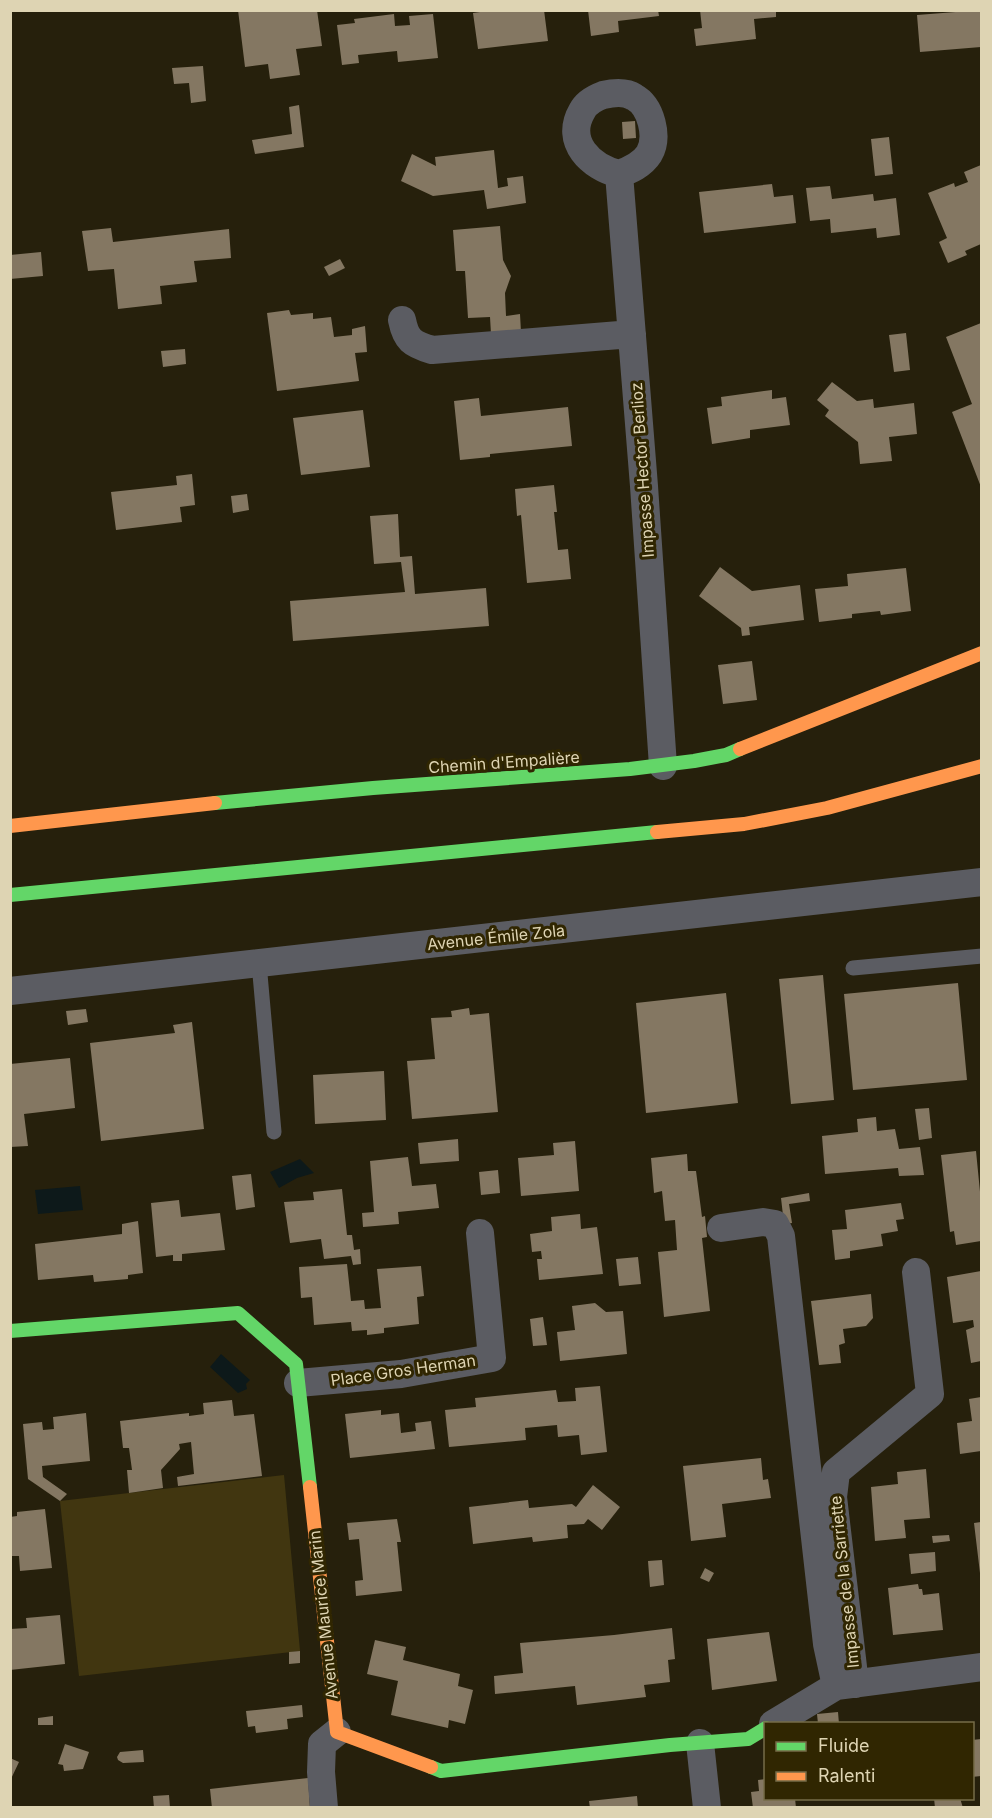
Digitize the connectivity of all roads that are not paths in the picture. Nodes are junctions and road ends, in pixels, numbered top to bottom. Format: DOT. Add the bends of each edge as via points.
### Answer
graph roads {
  1 [pos="619,174"];
  2 [pos="402,320"];
  3 [pos="632,334"];
  4 [pos="981,653"];
  5 [pos="663,766"];
  6 [pos="981,766"];
  7 [pos="10,826"];
  8 [pos="981,882"];
  9 [pos="10,895"];
  10 [pos="981,956"];
  11 [pos="259,963"];
  12 [pos="853,968"];
  13 [pos="10,991"];
  14 [pos="274,1132"];
  15 [pos="721,1228"];
  16 [pos="480,1233"];
  17 [pos="916,1272"];
  18 [pos="10,1330"];
  19 [pos="298,1383"];
  20 [pos="981,1667"];
  21 [pos="846,1685"];
  22 [pos="777,1722"];
  23 [pos="764,1729"];
  24 [pos="337,1732"];
  25 [pos="700,1743"];
  26 [pos="324,1808"];
  27 [pos="707,1808"];
  1 -- 3 [label="street, Impasse Hector Berlioz"];
  2 -- 3 [label="street" via="404,334 416,346 432,350"];
  3 -- 5 [label="street, Impasse Hector Berlioz"];
  4 -- 5 [label="street, Chemin d'Empalière" via="726,755"];
  5 -- 7 [label="street, Chemin d'Empalière" via="295,795"];
  6 -- 9 [label="street" via="827,808 744,824"];
  8 -- 11 [label="street, Avenue Émile Zola"];
  10 -- 12 [label="lane"];
  11 -- 13 [label="street, Avenue Émile Zola"];
  11 -- 14 [label="lane"];
  15 -- 21 [label="street" via="763,1222 775,1224 781,1236 826,1644"];
  16 -- 19 [label="street, Place Gros Herman" via="492,1358 401,1374"];
  17 -- 21 [label="street, Impasse de la Sarriette" via="930,1394 836,1472 833,1497"];
  18 -- 19 [label="street, Avenue Maurice Marin" via="238,1312 296,1364"];
  19 -- 24 [label="street, Avenue Maurice Marin"];
  20 -- 21 [label="street"];
  21 -- 22 [label="street"];
  23 -- 25 [label="street" via="748,1739"];
  24 -- 25 [label="street" via="441,1771"];
  24 -- 26 [label="street" via="322,1744"];
  25 -- 27 [label="street"];
}
